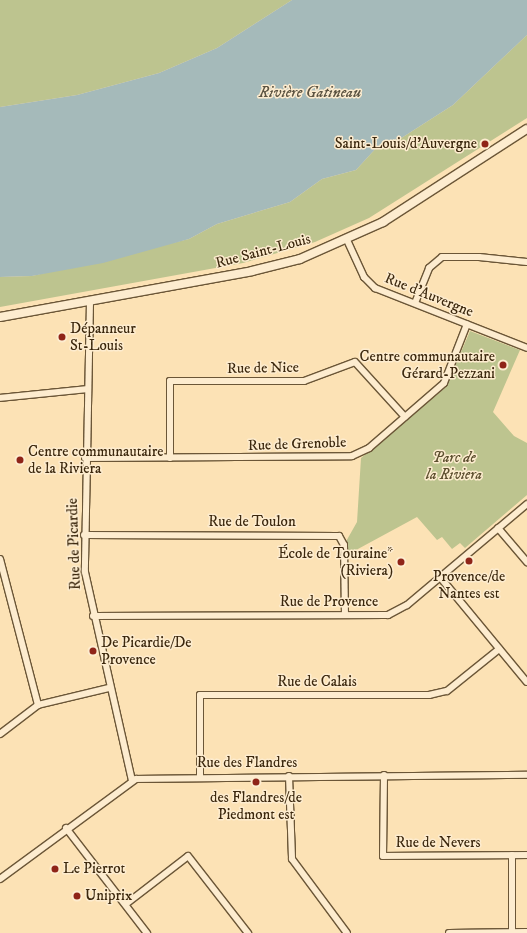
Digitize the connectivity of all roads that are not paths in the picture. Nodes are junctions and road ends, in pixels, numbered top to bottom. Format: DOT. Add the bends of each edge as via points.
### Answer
graph roads {
  1 [pos="527,129"];
  2 [pos="347,240"];
  3 [pos="527,262"];
  4 [pos="90,302"];
  5 [pos="415,303"];
  6 [pos="0,317"];
  7 [pos="467,324"];
  8 [pos="527,348"];
  9 [pos="88,389"];
  10 [pos="0,398"];
  11 [pos="405,417"];
  12 [pos="85,458"];
  13 [pos="170,458"];
  14 [pos="527,504"];
  15 [pos="498,528"];
  16 [pos="84,535"];
  17 [pos="0,558"];
  18 [pos="527,562"];
  19 [pos="440,577"];
  20 [pos="344,615"];
  21 [pos="92,616"];
  22 [pos="499,649"];
  23 [pos="527,682"];
  24 [pos="109,688"];
  25 [pos="38,705"];
  26 [pos="0,734"];
  27 [pos="527,774"];
  28 [pos="384,775"];
  29 [pos="200,776"];
  30 [pos="289,776"];
  31 [pos="132,780"];
  32 [pos="66,828"];
  33 [pos="512,855"];
  34 [pos="527,855"];
  35 [pos="0,879"];
  36 [pos="126,904"];
  37 [pos="512,932"];
  38 [pos="527,932"];
  39 [pos="147,933"];
  40 [pos="248,933"];
  41 [pos="347,933"];
  42 [pos="449,933"];
  1 -- 2 [label="main road, Rue Saint-Louis" via="398,213"];
  2 -- 4 [label="main road, Rue Saint-Louis" via="265,268"];
  2 -- 5 [label="street, Rue d'Auvergne" via="367,282"];
  3 -- 5 [label="street" via="486,257 442,257 429,268"];
  4 -- 6 [label="main road, Rue Saint-Louis"];
  4 -- 9 [label="street, Rue de Picardie"];
  5 -- 7 [label="street, Rue d'Auvergne"];
  7 -- 8 [label="street, Rue d'Auvergne"];
  7 -- 11 [label="street, Rue de Grenoble" via="444,383"];
  9 -- 10 [label="street"];
  9 -- 12 [label="street, Rue de Picardie"];
  11 -- 13 [label="street, Rue de Grenoble" via="369,448 352,456"];
  11 -- 13 [label="street, Rue de Nice" via="362,366 355,362 304,381 170,381"];
  12 -- 13 [label="street, Rue de Grenoble"];
  12 -- 16 [label="street, Rue de Picardie"];
  14 -- 15 [label="street, Rue de Provence"];
  15 -- 18 [label="street"];
  15 -- 19 [label="street, Rue de Provence"];
  16 -- 20 [label="street, Rue de Toulon" via="339,536 344,545"];
  16 -- 21 [label="street, Rue de Picardie" via="86,581"];
  17 -- 25 [label="street"];
  19 -- 20 [label="street, Rue de Provence" via="395,613"];
  19 -- 22 [label="street"];
  20 -- 21 [label="street, Rue de Provence"];
  21 -- 24 [label="street, Rue de Picardie"];
  22 -- 23 [label="street"];
  22 -- 29 [label="street, Rue de Calais" via="447,690 429,695 200,695"];
  24 -- 25 [label="street"];
  24 -- 31 [label="street, Rue de Picardie"];
  25 -- 26 [label="street"];
  27 -- 28 [label="street, Rue des Flandres"];
  28 -- 30 [label="street, Rue des Flandres"];
  28 -- 33 [label="street, Rue de Nevers" via="383,856"];
  29 -- 30 [label="street, Rue des Flandres"];
  29 -- 31 [label="street, Rue des Flandres"];
  30 -- 41 [label="street" via="292,859"];
  31 -- 32 [label="street"];
  32 -- 35 [label="street"];
  32 -- 36 [label="street"];
  33 -- 34 [label="street, Rue de Nevers"];
  33 -- 37 [label="street"];
  36 -- 39 [label="street"];
  36 -- 40 [label="street" via="188,856"];
  37 -- 38 [label="street"];
  37 -- 42 [label="street"];
}
